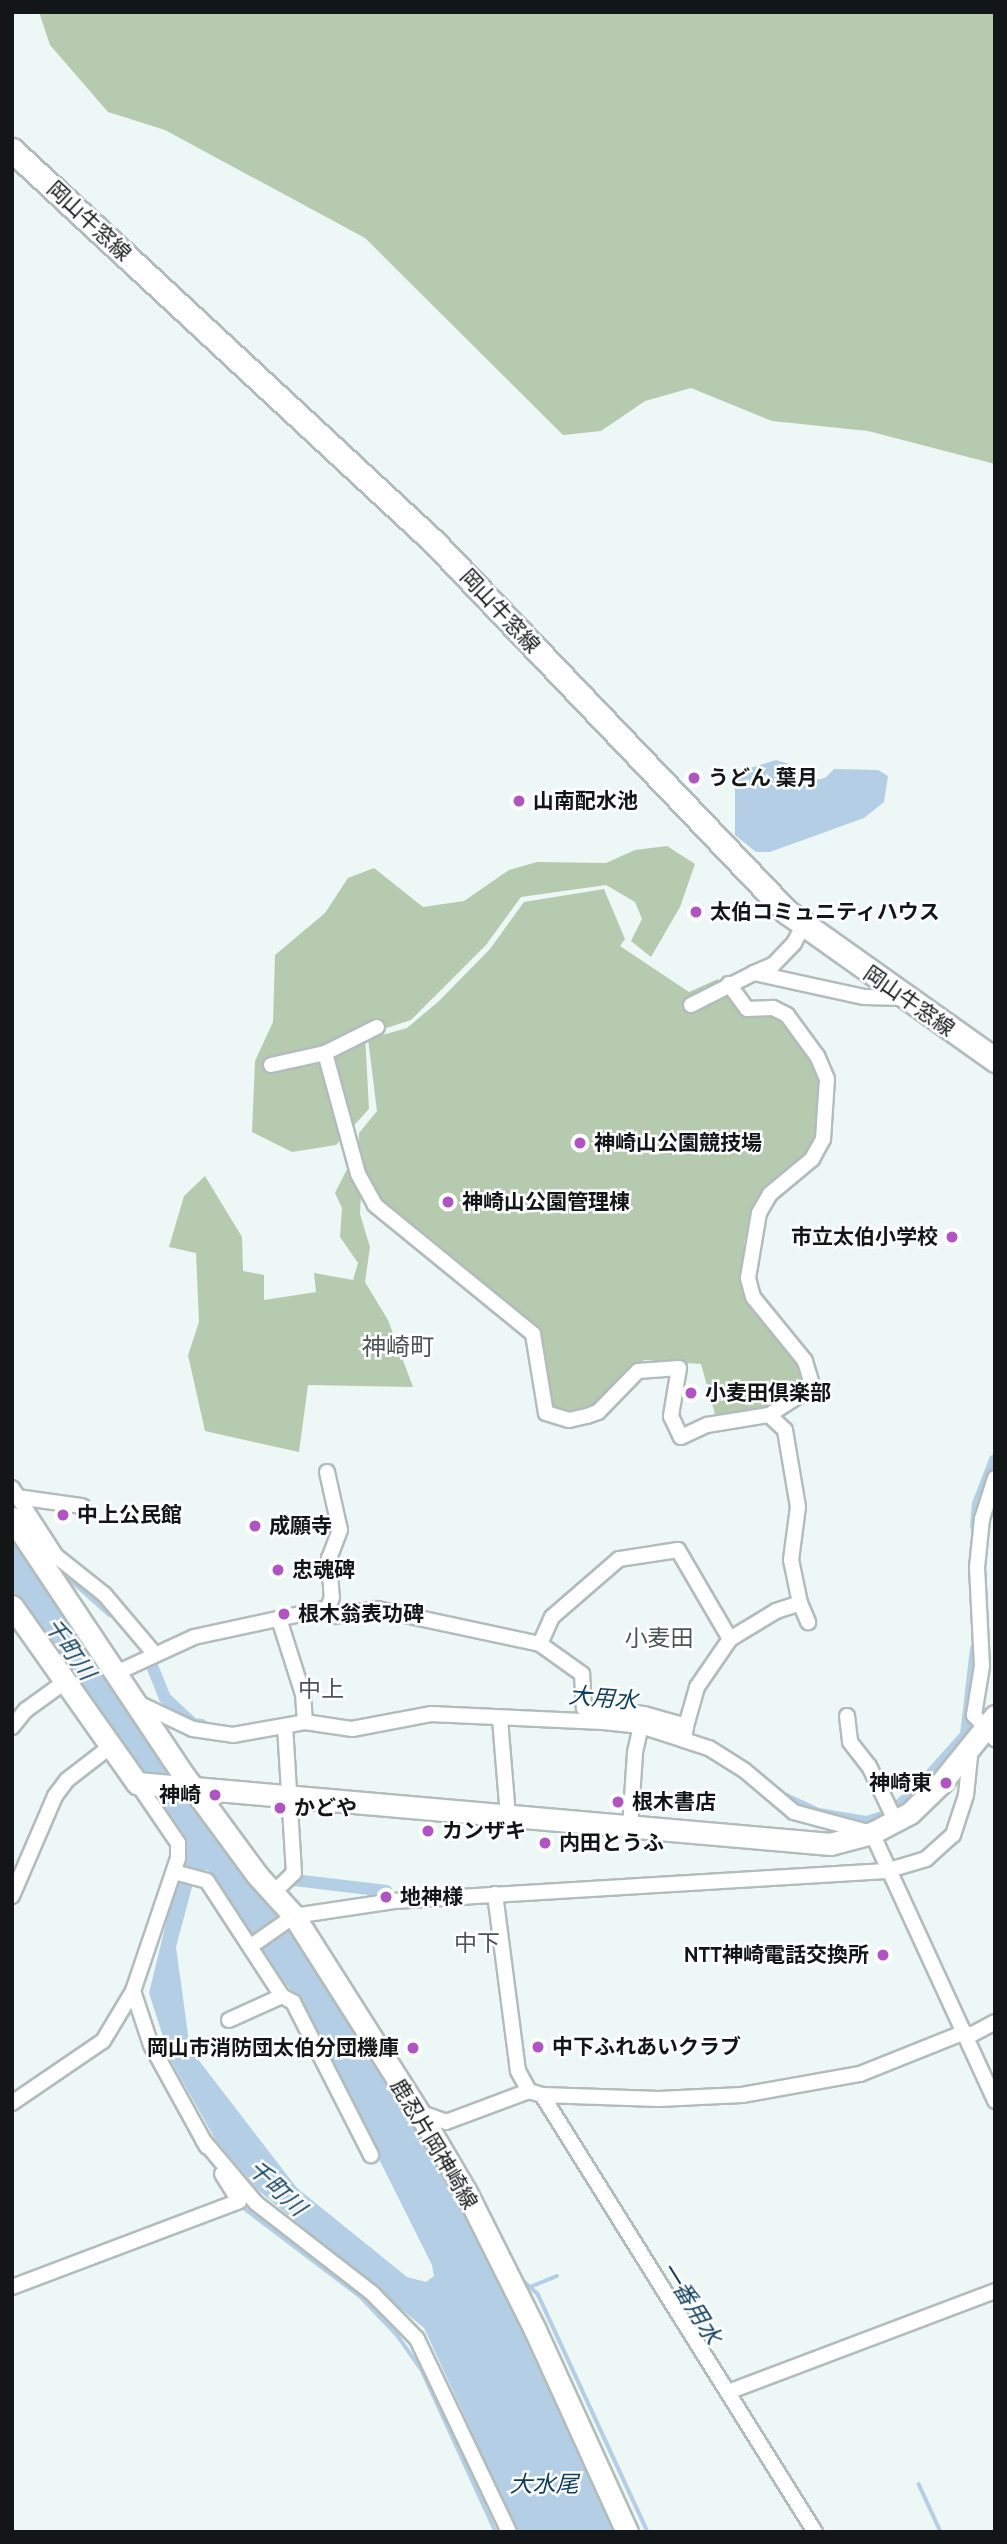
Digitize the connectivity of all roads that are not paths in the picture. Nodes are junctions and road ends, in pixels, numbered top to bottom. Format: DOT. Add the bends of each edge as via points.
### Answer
graph roads {
  1 [pos="12,150"];
  2 [pos="803,926"];
  3 [pos="754,974"];
  4 [pos="729,984"];
  5 [pos="905,998"];
  6 [pos="691,1005"];
  7 [pos="377,1027"];
  8 [pos="325,1053"];
  9 [pos="995,1060"];
  10 [pos="271,1065"];
  11 [pos="769,1415"];
  12 [pos="327,1472"];
  13 [pos="995,1478"];
  14 [pos="15,1495"];
  15 [pos="82,1506"];
  16 [pos="12,1518"];
  17 [pos="800,1603"];
  18 [pos="12,1606"];
  19 [pos="328,1608"];
  20 [pos="279,1619"];
  21 [pos="808,1622"];
  22 [pos="730,1639"];
  23 [pos="540,1644"];
  24 [pos="153,1652"];
  25 [pos="114,1674"];
  26 [pos="66,1681"];
  27 [pos="132,1700"];
  28 [pos="584,1715"];
  29 [pos="847,1716"];
  30 [pos="305,1718"];
  31 [pos="499,1719"];
  32 [pos="642,1720"];
  33 [pos="285,1726"];
  34 [pos="12,1727"];
  35 [pos="986,1732"];
  36 [pos="685,1734"];
  37 [pos="111,1746"];
  38 [pos="143,1783"];
  39 [pos="188,1785"];
  40 [pos="289,1796"];
  41 [pos="892,1814"];
  42 [pos="508,1816"];
  43 [pos="630,1828"];
  44 [pos="872,1833"];
  45 [pos="886,1871"];
  46 [pos="177,1873"];
  47 [pos="273,1892"];
  48 [pos="12,1896"];
  49 [pos="495,1897"];
  50 [pos="291,1918"];
  51 [pos="253,1944"];
  52 [pos="133,1991"];
  53 [pos="282,1996"];
  54 [pos="229,2020"];
  55 [pos="995,2022"];
  56 [pos="968,2034"];
  57 [pos="536,2093"];
  58 [pos="995,2101"];
  59 [pos="12,2103"];
  60 [pos="418,2112"];
  61 [pos="203,2140"];
  62 [pos="371,2155"];
  63 [pos="12,2287"];
  64 [pos="995,2291"];
  65 [pos="728,2392"];
  66 [pos="509,2532"];
  67 [pos="627,2532"];
  68 [pos="815,2532"];
  1 -- 2 [label="main road, 岡山牛窓線" via="435,543"];
  2 -- 3 [label="street" via="773,965"];
  2 -- 5 [label="main road, 岡山牛窓線"];
  3 -- 4 [label="street"];
  3 -- 5 [label="street" via="847,994"];
  4 -- 6 [label="street"];
  4 -- 11 [label="street" via="747,1009 773,1009 787,1015 827,1079 823,1139 812,1159 770,1194 757,1226 748,1288 805,1361 811,1381 801,1394"];
  5 -- 9 [label="main road, 岡山牛窓線"];
  7 -- 8 [label="street"];
  8 -- 10 [label="street"];
  8 -- 11 [label="street" via="358,1174 375,1205 533,1334 546,1413 569,1420 598,1412 638,1371 650,1367 679,1368 671,1416 681,1437 707,1425"];
  11 -- 17 [label="street" via="785,1430 798,1507 791,1560"];
  12 -- 19 [label="street" via="340,1530 329,1558"];
  13 -- 35 [label="street" via="982,1519 977,1567 982,1665 974,1715"];
  14 -- 15 [label="street"];
  14 -- 24 [label="street" via="56,1556 104,1594"];
  16 -- 25 [label="main road, 鹿忍片岡神崎線"];
  17 -- 21 [label="street"];
  17 -- 22 [label="street" via="776,1611"];
  18 -- 26 [label="main road"];
  19 -- 20 [label="street"];
  19 -- 23 [label="street" via="335,1616 377,1609"];
  20 -- 24 [label="street" via="194,1637"];
  20 -- 30 [label="street"];
  22 -- 23 [label="street" via="678,1550 619,1559 552,1617"];
  22 -- 36 [label="street" via="696,1687"];
  23 -- 28 [label="street" via="582,1674"];
  24 -- 25 [label="street"];
  25 -- 27 [label="main road, 鹿忍片岡神崎線"];
  26 -- 34 [label="street" via="26,1710"];
  26 -- 37 [label="main road"];
  27 -- 33 [label="street" via="202,1732 233,1735"];
  27 -- 39 [label="main road, 鹿忍片岡神崎線"];
  28 -- 31 [label="street"];
  28 -- 32 [label="street"];
  29 -- 41 [label="street" via="850,1742 869,1766"];
  30 -- 31 [label="street" via="352,1730 431,1714"];
  30 -- 33 [label="street"];
  31 -- 42 [label="street"];
  32 -- 36 [label="street"];
  32 -- 43 [label="street"];
  33 -- 40 [label="street"];
  35 -- 41 [label="main road" via="941,1783"];
  35 -- 45 [label="street" via="953,1835 926,1859"];
  36 -- 44 [label="street" via="737,1766 794,1812"];
  37 -- 38 [label="main road"];
  37 -- 48 [label="street" via="67,1780 55,1796"];
  38 -- 39 [label="main road"];
  38 -- 46 [label="street" via="178,1843"];
  39 -- 40 [label="main road"];
  39 -- 47 [label="main road, 鹿忍片岡神崎線"];
  40 -- 42 [label="main road"];
  40 -- 47 [label="street" via="291,1875"];
  41 -- 44 [label="main road"];
  42 -- 43 [label="main road"];
  43 -- 44 [label="main road" via="796,1844 830,1844"];
  44 -- 45 [label="street"];
  45 -- 49 [label="street"];
  45 -- 56 [label="street"];
  46 -- 51 [label="street" via="207,1881"];
  46 -- 52 [label="street"];
  47 -- 50 [label="main road, 鹿忍片岡神崎線"];
  49 -- 50 [label="street" via="394,1901"];
  49 -- 57 [label="street" via="518,2071"];
  50 -- 51 [label="street"];
  50 -- 60 [label="main road, 鹿忍片岡神崎線"];
  51 -- 53 [label="street"];
  52 -- 59 [label="street" via="103,2041"];
  52 -- 61 [label="street" via="151,2045"];
  53 -- 54 [label="street"];
  53 -- 62 [label="street" via="293,2001"];
  55 -- 56 [label="street"];
  56 -- 57 [label="street" via="860,2074 742,2095 659,2099"];
  56 -- 58 [label="street"];
  57 -- 60 [label="street" via="446,2122"];
  57 -- 65 [label="street"];
  60 -- 67 [label="main road, 鹿忍片岡神崎線" via="466,2192"];
  61 -- 63 [label="street" via="239,2201"];
  61 -- 66 [label="street" via="256,2203 372,2293 417,2339"];
  64 -- 65 [label="street"];
  65 -- 68 [label="street"];
}
